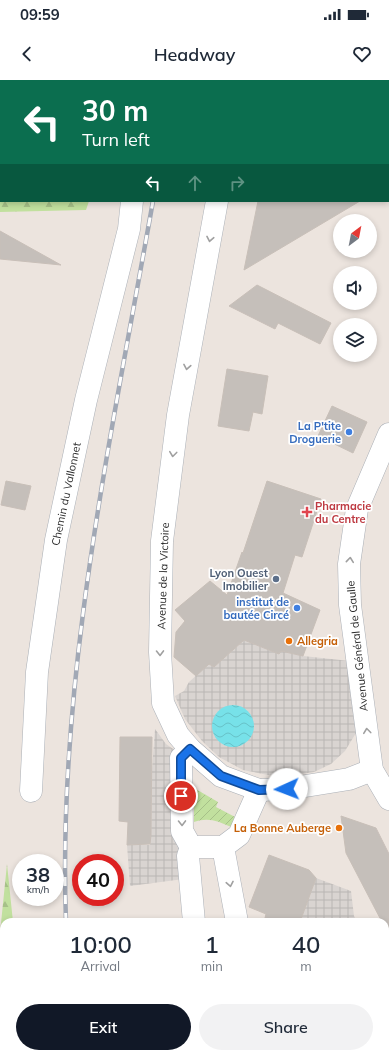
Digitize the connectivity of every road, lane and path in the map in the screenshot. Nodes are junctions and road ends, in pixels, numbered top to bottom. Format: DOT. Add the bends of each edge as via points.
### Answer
graph roads {
  1 [pos="132,202"];
  2 [pos="217,202"];
  3 [pos="389,434"];
  4 [pos="190,749"];
  5 [pos="372,770"];
  6 [pos="259,790"];
  7 [pos="31,791"];
  8 [pos="389,799"];
  9 [pos="191,847"];
  10 [pos="223,847"];
  11 [pos="194,918"];
  12 [pos="237,918"];
  1 -- 7 [label="street, Chemin du Vallonnet" via="129,229 86,400 56,540 37,672"];
  2 -- 4 [label="street, Avenue de la Victoire, one-way" via="178,415 162,541 160,652 163,703 178,735"];
  5 -- 3 [label="street, Avenue Général de Gaulle, one-way" via="350,605 349,564 357,509"];
  4 -- 6 [label="street, Avenue de la Victoire" via="221,776"];
  4 -- 9 [label="street, one-way" via="181,758 181,796 182,831"];
  5 -- 6 [label="street, Avenue de la Victoire" via="349,779 287,789"];
  5 -- 8 [label="street"];
  6 -- 10 [label="street" via="239,835"];
  9 -- 10 [label="street"];
  9 -- 11 [label="street" via="188,856"];
  10 -- 12 [label="street, one-way"];
}
